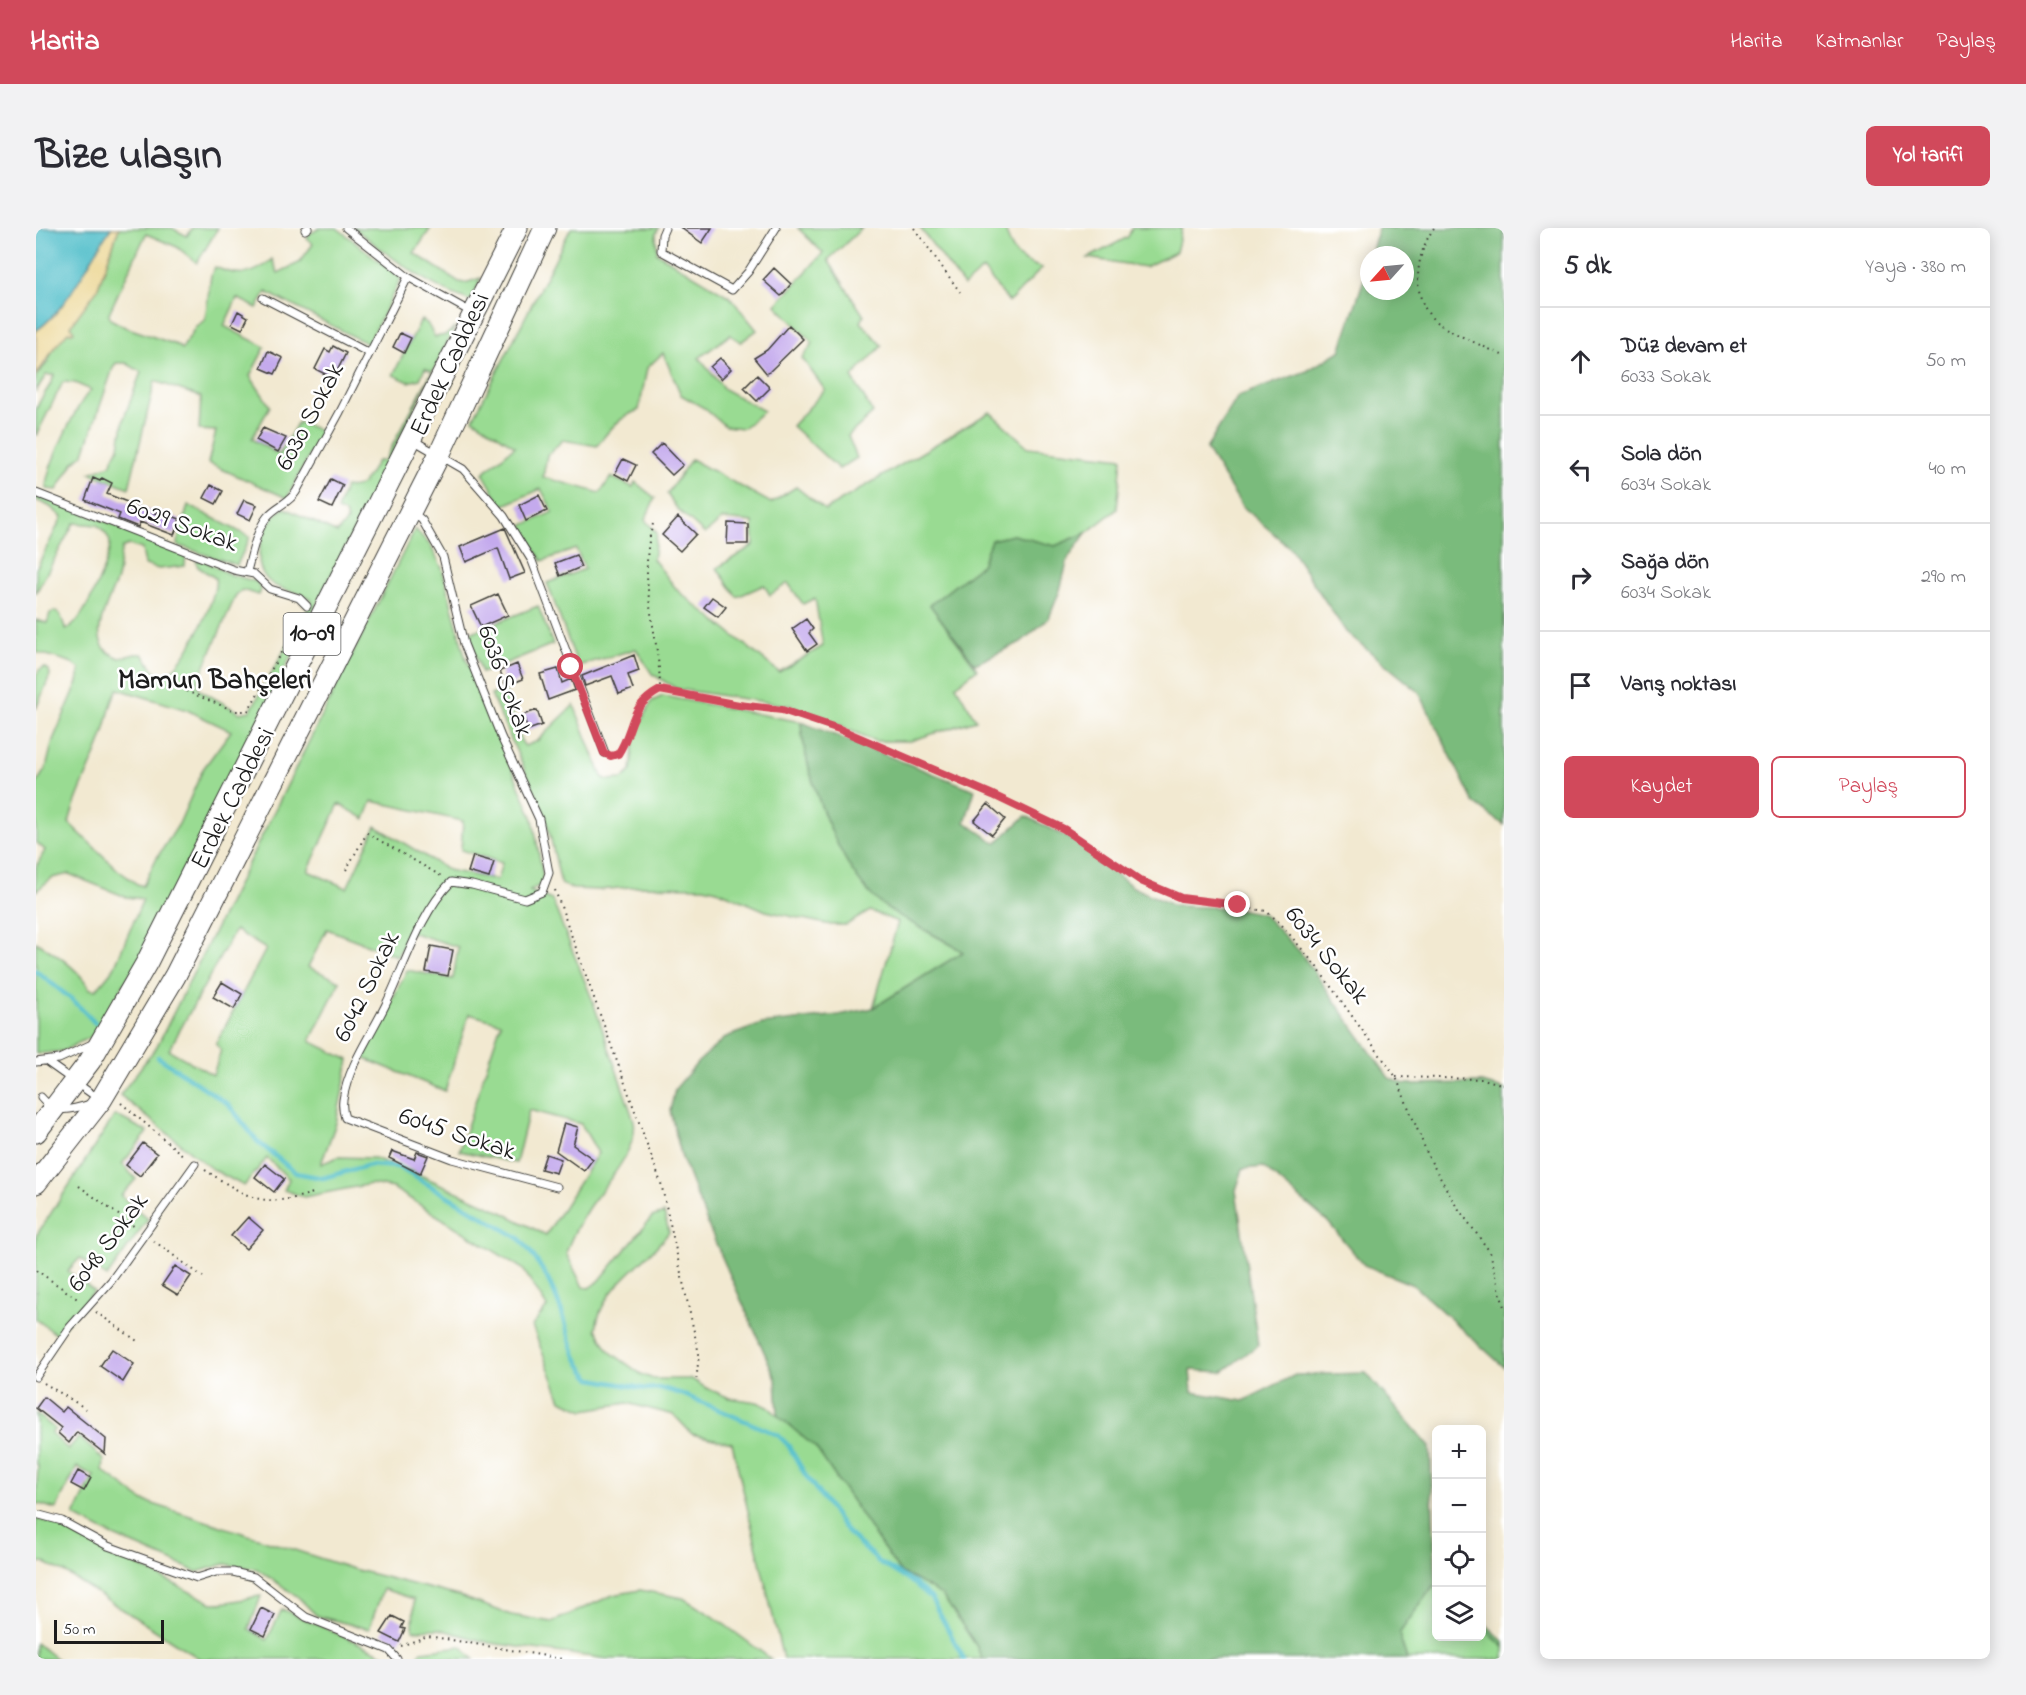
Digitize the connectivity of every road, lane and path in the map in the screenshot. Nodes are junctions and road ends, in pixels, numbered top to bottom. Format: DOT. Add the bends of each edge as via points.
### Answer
graph roads {
  1 [pos="346,228"];
  2 [pos="517,228"];
  3 [pos="545,228"];
  4 [pos="666,228"];
  5 [pos="776,228"];
  6 [pos="914,228"];
  7 [pos="1434,228"];
  8 [pos="408,277"];
  9 [pos="960,292"];
  10 [pos="263,298"];
  11 [pos="473,313"];
  12 [pos="369,353"];
  13 [pos="1504,356"];
  14 [pos="410,438"];
  15 [pos="440,453"];
  16 [pos="36,494"];
  17 [pos="410,511"];
  18 [pos="653,524"];
  19 [pos="247,571"];
  20 [pos="307,606"];
  21 [pos="289,638"];
  22 [pos="660,690"];
  23 [pos="186,691"];
  24 [pos="604,753"];
  25 [pos="346,870"];
  26 [pos="549,873"];
  27 [pos="452,882"];
  28 [pos="104,1038"];
  29 [pos="42,1062"];
  30 [pos="36,1068"];
  31 [pos="1396,1077"];
  32 [pos="75,1082"];
  33 [pos="1504,1085"];
  34 [pos="44,1099"];
  35 [pos="101,1100"];
  36 [pos="345,1118"];
  37 [pos="38,1129"];
  38 [pos="195,1164"];
  39 [pos="36,1183"];
  40 [pos="557,1187"];
  41 [pos="1504,1307"];
  42 [pos="36,1377"];
  43 [pos="696,1383"];
  44 [pos="88,1410"];
  45 [pos="36,1514"];
  46 [pos="389,1650"];
  47 [pos="397,1659"];
  48 [pos="563,1659"];
  1 -- 8 [label="lane"];
  2 -- 11 [label="main road, Erdek Caddesi / 10-09"];
  3 -- 15 [label="main road, Erdek Caddesi / 10-09"];
  4 -- 5 [label="lane" via="661,251 732,290"];
  6 -- 9 [label="path"];
  7 -- 13 [label="path" via="1421,254 1421,300 1434,320"];
  8 -- 11 [label="lane"];
  8 -- 12 [label="lane, 6030 Sokak"];
  10 -- 12 [label="lane"];
  11 -- 14 [label="main road, Erdek Caddesi / 10-09"];
  12 -- 19 [label="lane, 6030 Sokak" via="292,498 268,516 262,526"];
  14 -- 15 [label="lane"];
  14 -- 28 [label="main road, Erdek Caddesi / 10-09" via="153,951"];
  15 -- 17 [label="main road, Erdek Caddesi / 10-09"];
  15 -- 24 [label="lane" via="482,488 532,561"];
  16 -- 19 [label="lane, 6029 Sokak" via="234,570"];
  17 -- 26 [label="lane, 6036 Sokak" via="422,520 443,558 464,644 539,819"];
  17 -- 35 [label="main road, Erdek Caddesi / 10-09" via="175,976"];
  18 -- 22 [label="path" via="646,547 645,575 660,665"];
  19 -- 20 [label="lane, 6029 Sokak" via="275,591 299,598"];
  21 -- 23 [label="path" via="248,711 235,711"];
  22 -- 24 [label="path" via="640,703 618,754"];
  22 -- 31 [label="path, 6034 Sokak" via="782,710 839,729 1064,829 1141,881 1171,894 1266,911 1316,966"];
  25 -- 27 [label="path" via="367,833"];
  26 -- 27 [label="lane" via="542,892 525,899"];
  26 -- 43 [label="path" via="661,1183 699,1354"];
  27 -- 36 [label="lane, 6042 Sokak" via="428,911 355,1062 343,1098"];
  28 -- 29 [label="lane" via="59,1059"];
  28 -- 32 [label="main road, Erdek Caddesi / 10-09"];
  29 -- 30 [label="lane"];
  29 -- 32 [label="lane"];
  31 -- 33 [label="path" via="1483,1079"];
  31 -- 41 [label="path, 6034 Sokak" via="1429,1158 1455,1204 1490,1252"];
  32 -- 34 [label="main road, Erdek Caddesi / 10-09"];
  32 -- 35 [label="lane"];
  34 -- 35 [label="lane" via="68,1111"];
  34 -- 37 [label="main road, Erdek Caddesi / 10-09"];
  35 -- 39 [label="main road, Erdek Caddesi / 10-09"];
  36 -- 40 [label="lane, 6045 Sokak" via="452,1159"];
  38 -- 42 [label="lane, 6048 Sokak"];
  42 -- 44 [label="path"];
  45 -- 46 [label="lane" via="62,1521 108,1546 197,1578 216,1572 254,1577 306,1617"];
  46 -- 47 [label="lane"];
  46 -- 48 [label="path" via="428,1636"];
}
